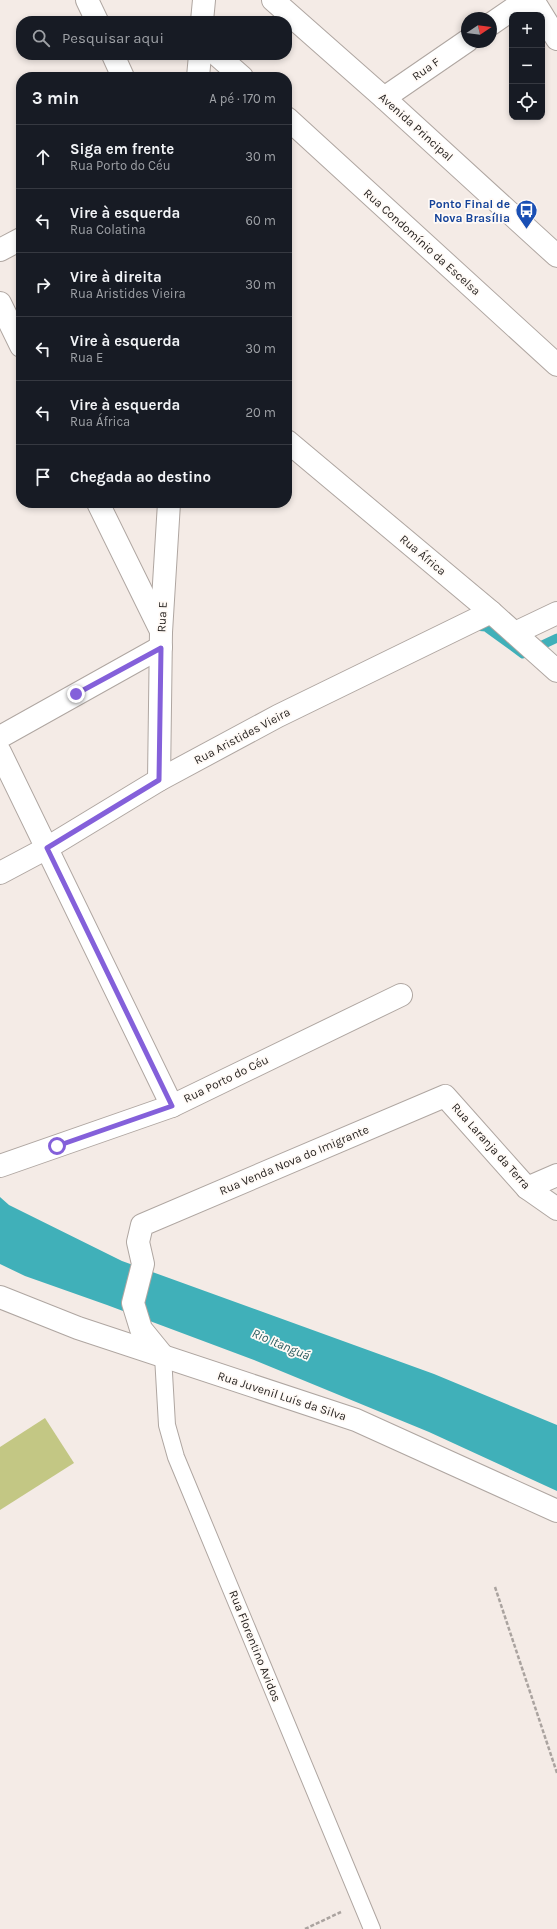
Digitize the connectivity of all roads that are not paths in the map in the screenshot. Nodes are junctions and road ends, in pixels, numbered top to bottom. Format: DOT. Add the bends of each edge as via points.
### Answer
graph roads {
  1 [pos="87,0"];
  2 [pos="204,0"];
  3 [pos="273,0"];
  4 [pos="526,0"];
  5 [pos="533,0"];
  6 [pos="95,16"];
  7 [pos="202,16"];
  8 [pos="291,16"];
  9 [pos="292,17"];
  10 [pos="497,20"];
  11 [pos="557,39"];
  12 [pos="461,45"];
  13 [pos="116,60"];
  14 [pos="200,60"];
  15 [pos="223,60"];
  16 [pos="122,72"];
  17 [pos="198,72"];
  18 [pos="237,72"];
  19 [pos="384,98"];
  20 [pos="292,123"];
  21 [pos="16,242"];
  22 [pos="0,250"];
  23 [pos="557,256"];
  24 [pos="0,304"];
  25 [pos="16,336"];
  26 [pos="557,365"];
  27 [pos="292,445"];
  28 [pos="100,508"];
  29 [pos="169,508"];
  30 [pos="491,612"];
  31 [pos="557,613"];
  32 [pos="515,633"];
  33 [pos="161,640"];
  34 [pos="557,671"];
  35 [pos="0,737"];
  36 [pos="0,752"];
  37 [pos="159,780"];
  38 [pos="47,848"];
  39 [pos="0,873"];
  40 [pos="400,995"];
  41 [pos="445,1096"];
  42 [pos="172,1106"];
  43 [pos="0,1166"];
  44 [pos="557,1175"];
  45 [pos="527,1188"];
  46 [pos="557,1209"];
  47 [pos="0,1297"];
  48 [pos="163,1356"];
  49 [pos="557,1511"];
  50 [pos="372,1929"];
  1 -- 6 [label="street"];
  2 -- 7 [label="street"];
  3 -- 8 [label="street, Avenida Principal"];
  4 -- 10 [label="street"];
  5 -- 11 [label="street"];
  9 -- 19 [label="street, Avenida Principal"];
  12 -- 19 [label="street, Rua F"];
  13 -- 16 [label="street"];
  14 -- 17 [label="street"];
  15 -- 18 [label="street"];
  19 -- 23 [label="street, Avenida Principal"];
  20 -- 26 [label="street, Rua Condomínio da Escelsa"];
  21 -- 22 [label="street"];
  24 -- 25 [label="street"];
  27 -- 30 [label="street, Rua África"];
  28 -- 33 [label="street"];
  29 -- 33 [label="street, Rua E"];
  30 -- 32 [label="street, Rua África"];
  30 -- 37 [label="street, Rua Aristides Vieira" via="278,716"];
  31 -- 32 [label="street"];
  32 -- 34 [label="street, Rua África"];
  33 -- 35 [label="street"];
  33 -- 37 [label="street, Rua E"];
  36 -- 38 [label="street"];
  37 -- 38 [label="street, Rua Aristides Vieira"];
  38 -- 39 [label="street, Rua Aristides Vieira"];
  38 -- 42 [label="street"];
  40 -- 42 [label="street, Rua Porto do Céu"];
  41 -- 45 [label="street, Rua Laranja da Terra"];
  41 -- 48 [label="street, Rua Venda Nova do Imigrante" via="142,1225 138,1242 144,1264 133,1303 141,1329"];
  42 -- 43 [label="street, Rua Porto do Céu"];
  44 -- 45 [label="street"];
  45 -- 46 [label="street, Rua Laranja da Terra"];
  47 -- 48 [label="street, Rua Juvenil Luís da Silva" via="78,1328"];
  48 -- 49 [label="street, Rua Juvenil Luís da Silva" via="356,1420"];
  48 -- 50 [label="lane, Rua Florentino Avidos" via="167,1425 176,1457"];
}
